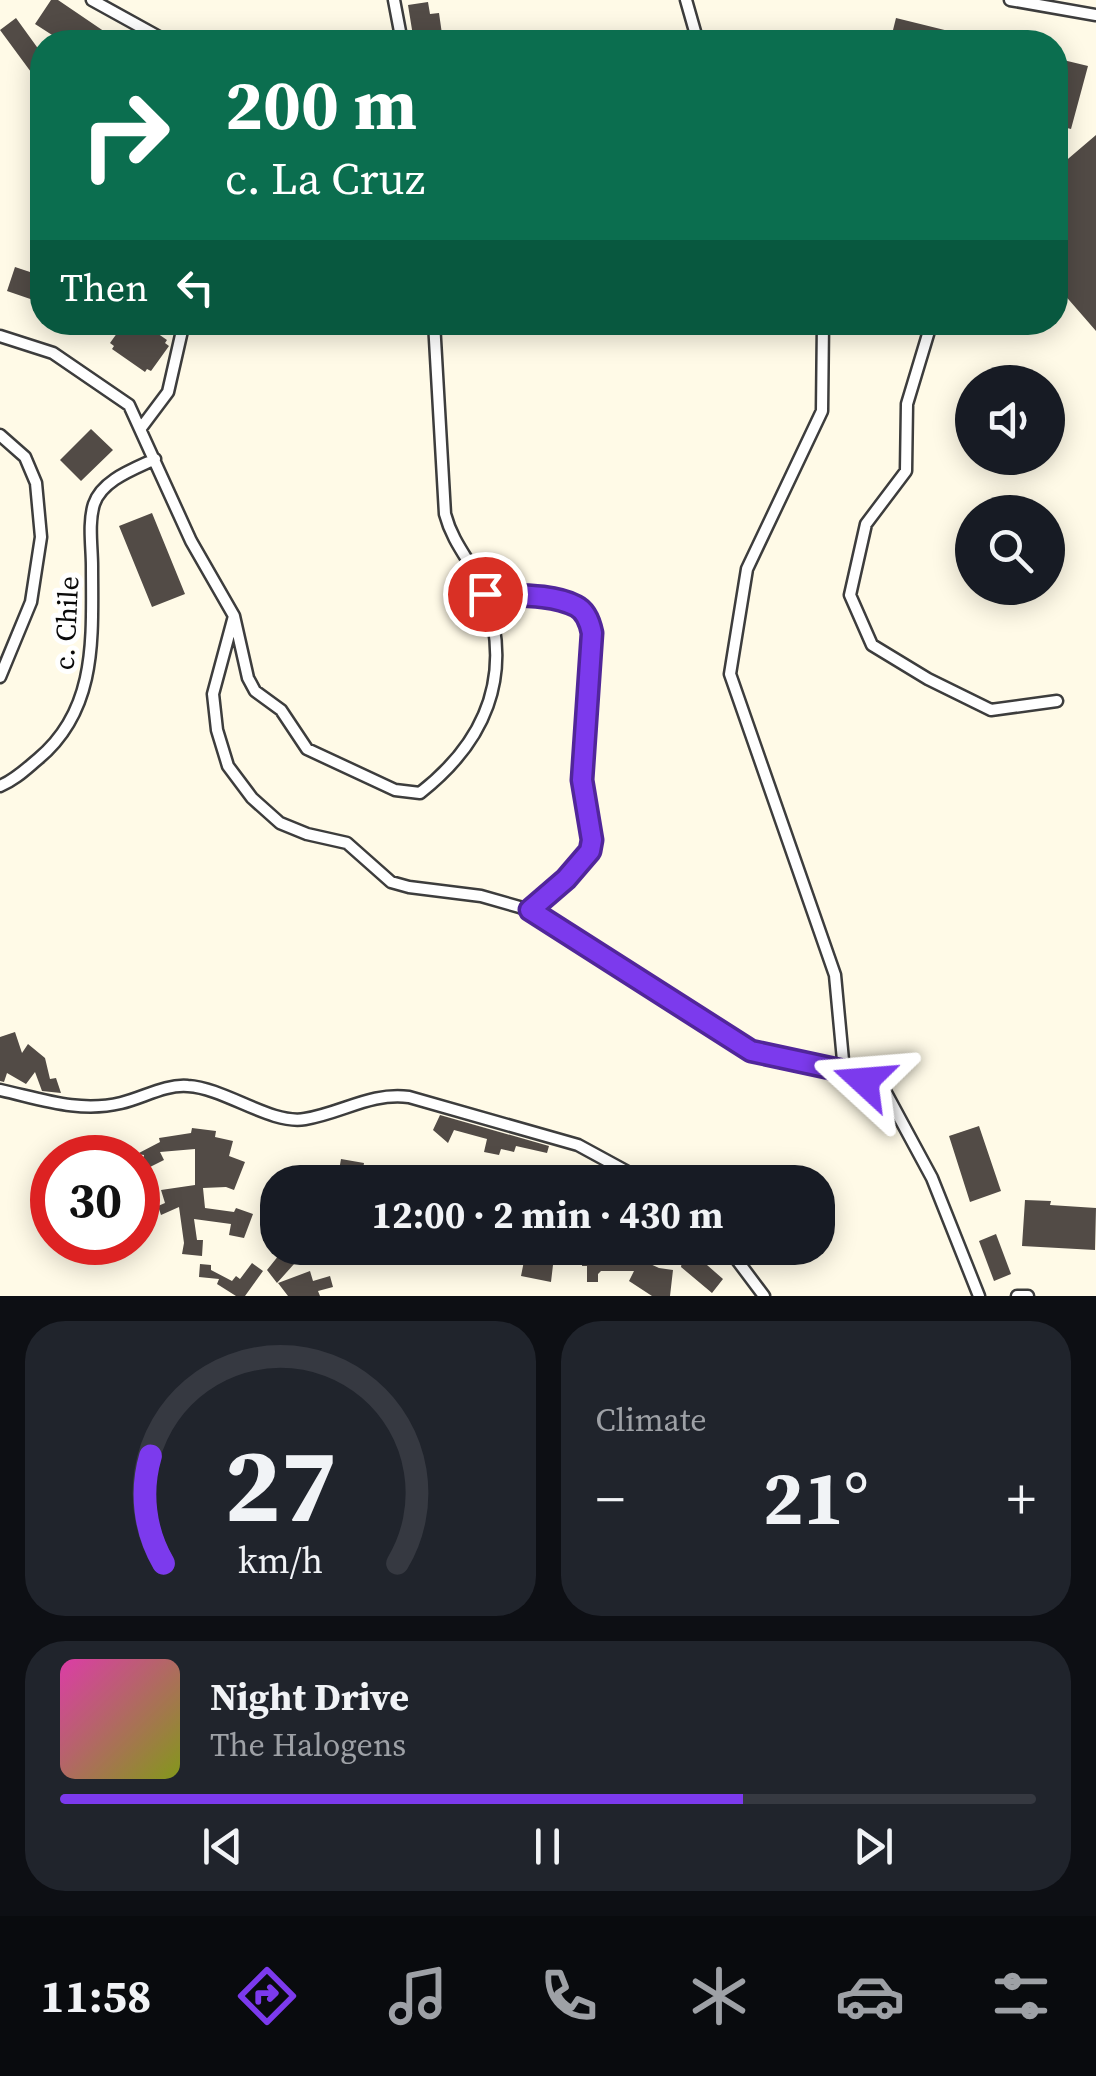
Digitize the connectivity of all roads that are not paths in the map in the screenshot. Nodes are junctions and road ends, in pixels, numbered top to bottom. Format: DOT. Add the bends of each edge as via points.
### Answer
graph roads {
  1 [pos="92,0"];
  2 [pos="394,0"];
  3 [pos="686,0"];
  4 [pos="1010,0"];
  5 [pos="1096,15"];
  6 [pos="146,30"];
  7 [pos="400,30"];
  8 [pos="695,30"];
  9 [pos="181,335"];
  10 [pos="435,335"];
  11 [pos="823,335"];
  12 [pos="928,335"];
  13 [pos="0,336"];
  14 [pos="141,428"];
  15 [pos="0,435"];
  16 [pos="154,459"];
  17 [pos="485,594"];
  18 [pos="234,616"];
  19 [pos="0,677"];
  20 [pos="1057,701"];
  21 [pos="0,786"];
  22 [pos="530,910"];
  23 [pos="844,1071"];
  24 [pos="0,1090"];
  25 [pos="615,1165"];
  26 [pos="741,1265"];
  27 [pos="764,1296"];
  28 [pos="979,1296"];
  29 [pos="1017,1296"];
  30 [pos="1028,1296"];
  1 -- 6 [label="street"];
  2 -- 7 [label="street"];
  3 -- 8 [label="street"];
  4 -- 5 [label="street"];
  9 -- 14 [label="street" via="168,392"];
  10 -- 17 [label="street" via="445,514"];
  11 -- 23 [label="street" via="822,412 747,569 730,674 835,975"];
  12 -- 20 [label="street" via="906,404 906,471 866,524 850,596 872,644 928,679 991,710"];
  13 -- 14 [label="street" via="53,353 128,406"];
  14 -- 16 [label="street"];
  15 -- 19 [label="street" via="25,457 36,483 41,537 31,602"];
  16 -- 18 [label="street" via="190,541"];
  16 -- 21 [label="street, c. Chile" via="115,479 95,502 92,653 82,700 54,746"];
  17 -- 18 [label="street" via="496,676 490,707 465,747 420,793 395,790 307,750 280,710 254,691"];
  17 -- 22 [label="street" via="578,606 592,633 582,780 590,851"];
  18 -- 22 [label="street" via="213,694 228,766 252,798 280,823 347,843 392,882"];
  22 -- 23 [label="street" via="751,1051"];
  23 -- 28 [label="street" via="884,1091 932,1178"];
  24 -- 25 [label="street" via="72,1108 119,1104 186,1085 302,1120 387,1094 578,1145"];
  26 -- 27 [label="street"];
  29 -- 30 [label="street"];
}
